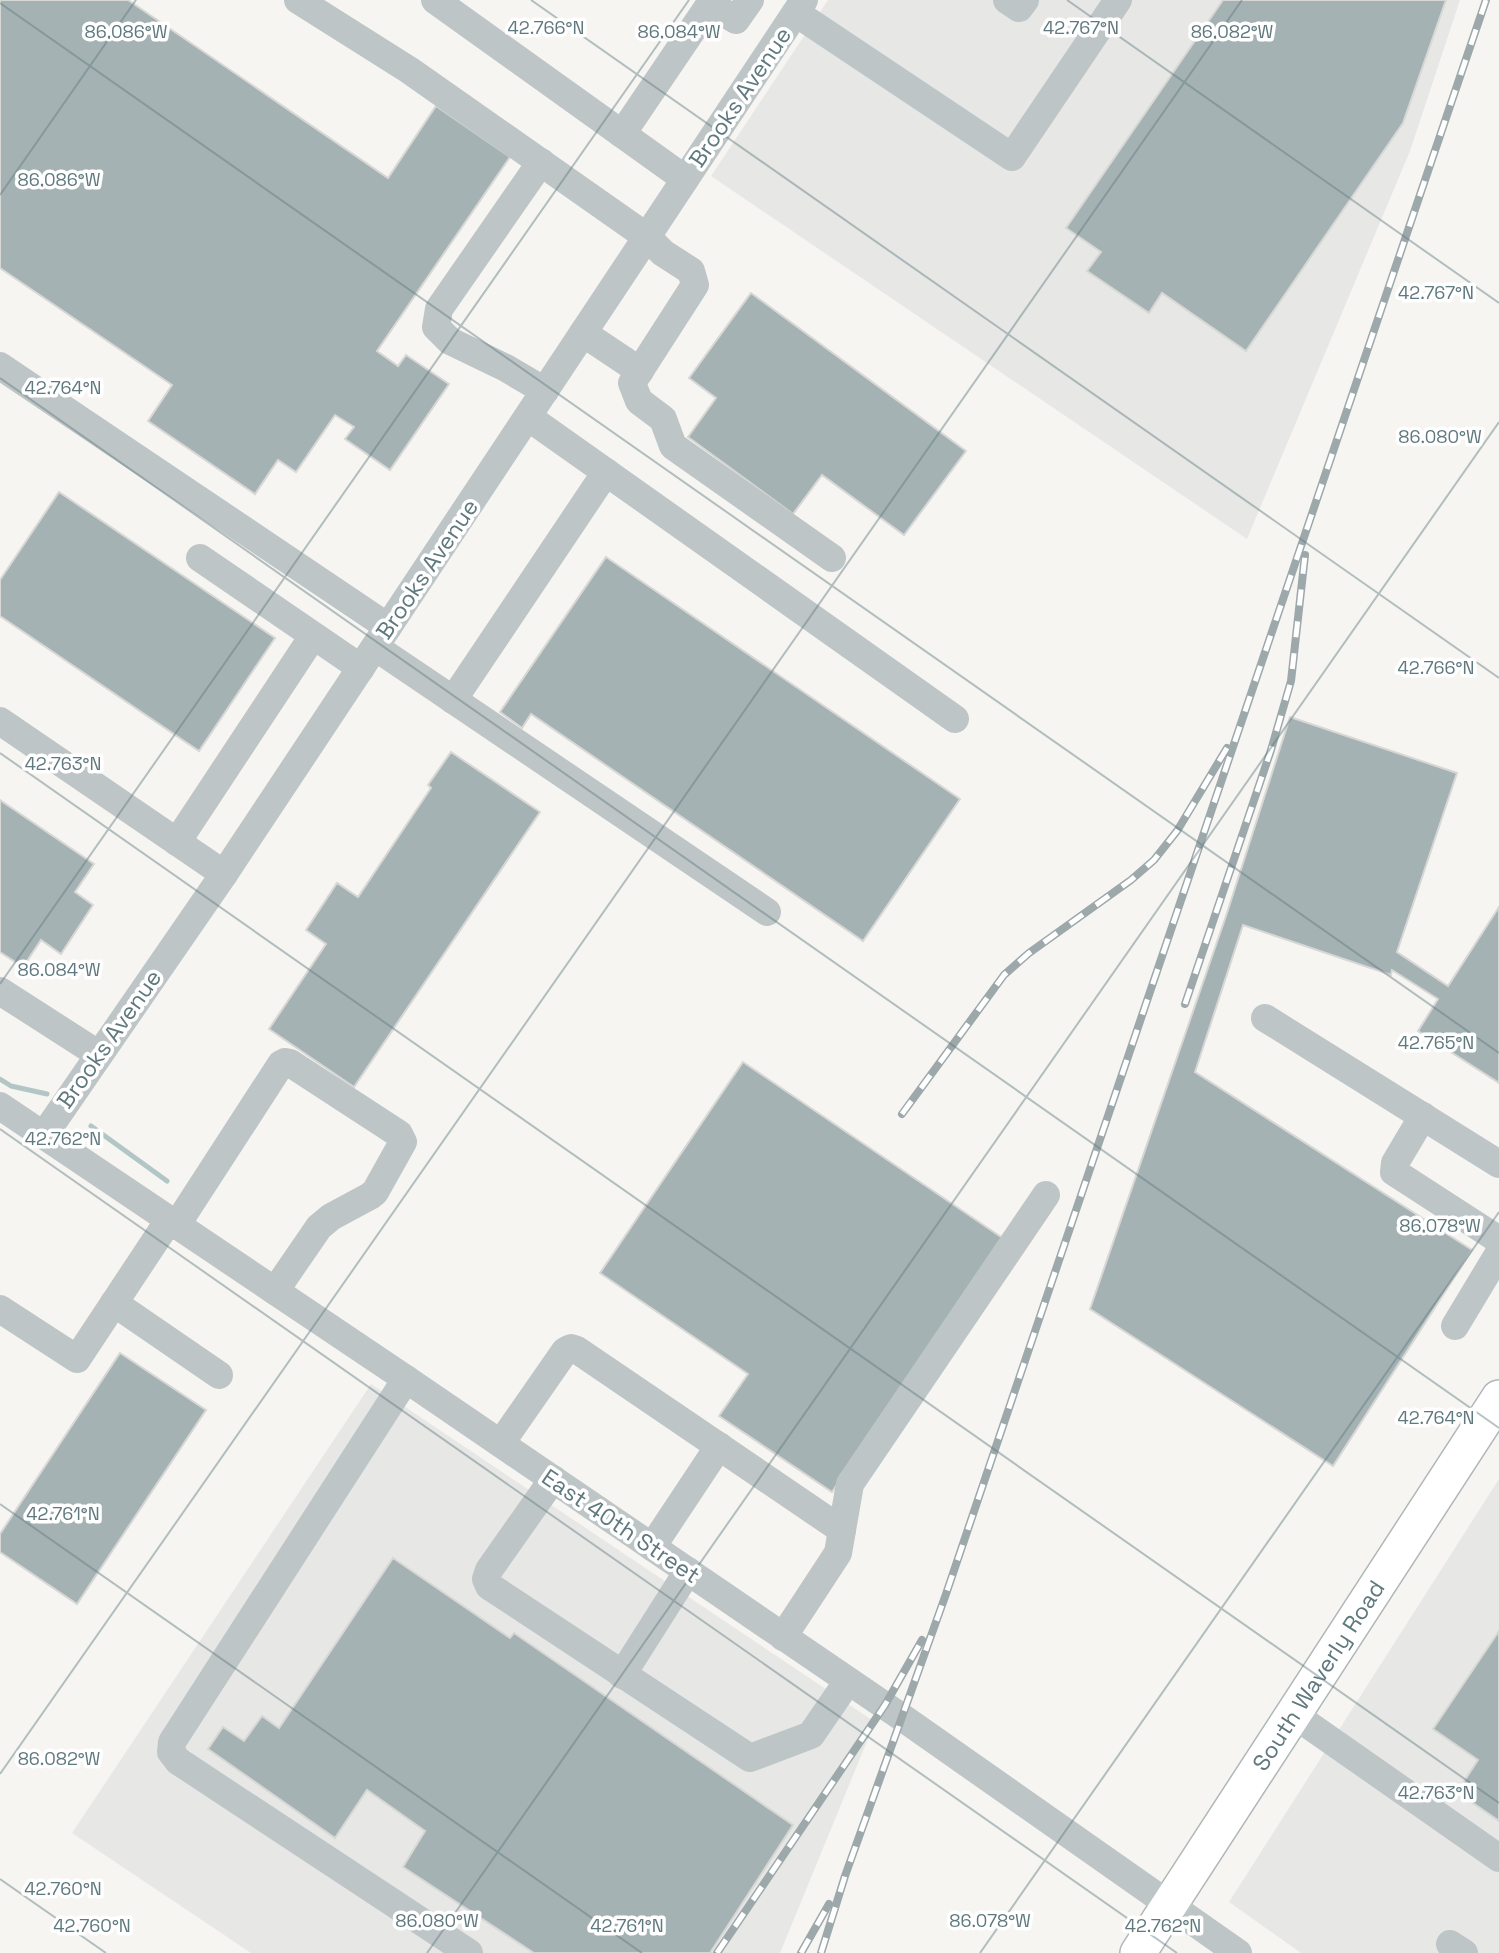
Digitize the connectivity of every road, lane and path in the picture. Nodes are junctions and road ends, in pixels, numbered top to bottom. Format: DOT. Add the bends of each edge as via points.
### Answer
graph roads {
  1 [pos="298,0"];
  2 [pos="435,0"];
  3 [pos="750,0"];
  4 [pos="1007,0"];
  5 [pos="1025,0"];
  6 [pos="1118,0"];
  7 [pos="800,7"];
  8 [pos="622,134"];
  9 [pos="541,162"];
  10 [pos="685,179"];
  11 [pos="648,237"];
  12 [pos="583,333"];
  13 [pos="0,366"];
  14 [pos="640,371"];
  15 [pos="545,391"];
  16 [pos="528,417"];
  17 [pos="606,472"];
  18 [pos="200,558"];
  19 [pos="831,558"];
  20 [pos="313,636"];
  21 [pos="375,647"];
  22 [pos="453,700"];
  23 [pos="955,719"];
  24 [pos="0,721"];
  25 [pos="177,842"];
  26 [pos="224,874"];
  27 [pos="767,912"];
  28 [pos="0,991"];
  29 [pos="1265,1018"];
  30 [pos="98,1054"];
  31 [pos="0,1106"];
  32 [pos="1423,1116"];
  33 [pos="44,1135"];
  34 [pos="1499,1164"];
  35 [pos="1046,1195"];
  36 [pos="172,1223"];
  37 [pos="1499,1240"];
  38 [pos="1499,1253"];
  39 [pos="275,1291"];
  40 [pos="114,1303"];
  41 [pos="0,1308"];
  42 [pos="1455,1326"];
  43 [pos="219,1376"];
  44 [pos="406,1379"];
  45 [pos="1499,1398"];
  46 [pos="501,1443"];
  47 [pos="719,1446"];
  48 [pos="553,1479"];
  49 [pos="842,1530"];
  50 [pos="652,1547"];
  51 [pos="688,1571"];
  52 [pos="783,1637"];
  53 [pos="622,1675"];
  54 [pos="848,1681"];
  55 [pos="1293,1714"];
  56 [pos="1499,1858"];
  57 [pos="1170,1905"];
  58 [pos="469,1953"];
  59 [pos="1138,1953"];
  60 [pos="1238,1953"];
  1 -- 9 [label="street" via="409,69"];
  2 -- 8 [label="street"];
  3 -- 8 [label="street" via="736,20 710,4"];
  4 -- 5 [label="street" via="1019,8"];
  6 -- 7 [label="street" via="1012,157"];
  7 -- 10 [label="street, Brooks Avenue"];
  8 -- 10 [label="street"];
  9 -- 11 [label="street"];
  9 -- 15 [label="street" via="439,309 436,327 450,341"];
  10 -- 11 [label="street, Brooks Avenue"];
  11 -- 12 [label="street, Brooks Avenue"];
  11 -- 14 [label="street" via="691,271 695,285"];
  12 -- 14 [label="street"];
  12 -- 15 [label="street, Brooks Avenue"];
  13 -- 21 [label="street"];
  14 -- 19 [label="street" via="632,383 639,401 663,419 673,446"];
  15 -- 16 [label="street, Brooks Avenue"];
  16 -- 17 [label="street"];
  16 -- 21 [label="street, Brooks Avenue"];
  17 -- 22 [label="street"];
  17 -- 23 [label="street"];
  18 -- 20 [label="street"];
  20 -- 21 [label="street"];
  20 -- 25 [label="street"];
  21 -- 22 [label="street"];
  21 -- 26 [label="street, Brooks Avenue"];
  22 -- 27 [label="street"];
  24 -- 25 [label="street"];
  25 -- 26 [label="street"];
  26 -- 30 [label="street, Brooks Avenue"];
  28 -- 30 [label="street"];
  29 -- 32 [label="street"];
  30 -- 33 [label="street, Brooks Avenue"];
  31 -- 33 [label="street, East 40th Street"];
  32 -- 34 [label="street"];
  32 -- 37 [label="street" via="1394,1172"];
  33 -- 36 [label="street, East 40th Street"];
  35 -- 49 [label="street" via="849,1484"];
  36 -- 39 [label="street, East 40th Street"];
  36 -- 39 [label="street" via="285,1062 400,1134 403,1142 375,1192 319,1227"];
  36 -- 40 [label="street"];
  38 -- 42 [label="street"];
  39 -- 44 [label="street, East 40th Street"];
  40 -- 41 [label="street" via="77,1359"];
  40 -- 43 [label="street"];
  44 -- 46 [label="street, East 40th Street"];
  44 -- 58 [label="street" via="172,1741 171,1752 178,1761"];
  45 -- 55 [label="main road, South Waverly Road"];
  46 -- 47 [label="street" via="571,1349"];
  46 -- 48 [label="street, East 40th Street"];
  47 -- 49 [label="street"];
  47 -- 50 [label="street"];
  48 -- 50 [label="street, East 40th Street"];
  48 -- 53 [label="street" via="486,1579 489,1586"];
  49 -- 52 [label="street" via="838,1553"];
  50 -- 51 [label="street, East 40th Street"];
  51 -- 52 [label="street, East 40th Street"];
  51 -- 53 [label="street"];
  52 -- 54 [label="street, East 40th Street"];
  53 -- 54 [label="street" via="750,1758 811,1735"];
  54 -- 57 [label="street, East 40th Street"];
  55 -- 56 [label="street"];
  55 -- 57 [label="main road, South Waverly Road"];
  57 -- 59 [label="main road, South Waverly Road"];
  57 -- 60 [label="street, East 40th Street"];
}
